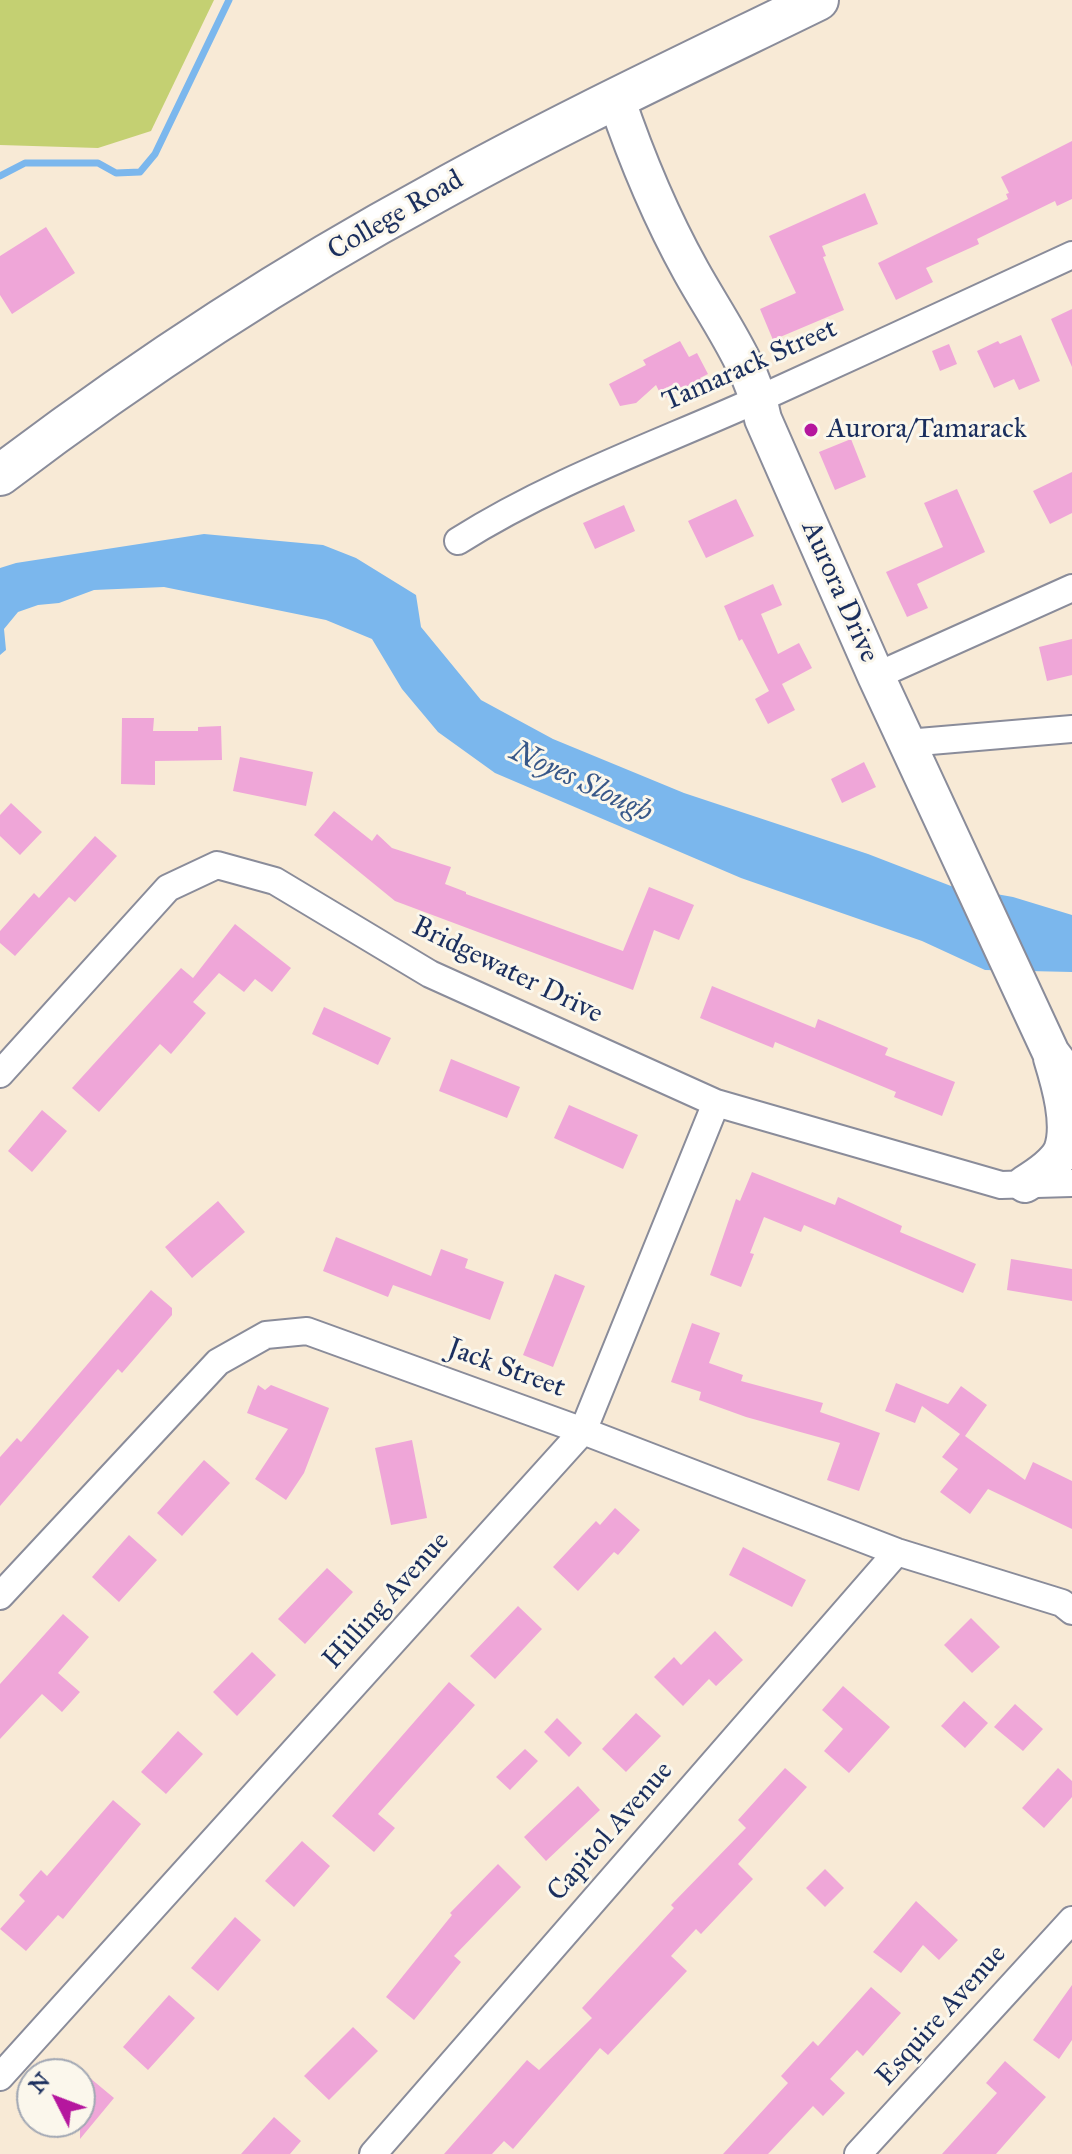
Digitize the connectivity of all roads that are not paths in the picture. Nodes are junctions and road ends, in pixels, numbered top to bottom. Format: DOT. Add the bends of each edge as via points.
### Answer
graph roads {
  1 [pos="818,0"];
  2 [pos="616,98"];
  3 [pos="1072,255"];
  4 [pos="760,399"];
  5 [pos="0,475"];
  6 [pos="458,541"];
  7 [pos="1072,588"];
  8 [pos="876,676"];
  9 [pos="1072,729"];
  10 [pos="907,743"];
  11 [pos="1051,1053"];
  12 [pos="0,1074"];
  13 [pos="1072,1081"];
  14 [pos="716,1103"];
  15 [pos="1072,1183"];
  16 [pos="1025,1184"];
  17 [pos="583,1431"];
  18 [pos="897,1552"];
  19 [pos="0,1596"];
  20 [pos="1072,1611"];
  21 [pos="1071,1924"];
  22 [pos="0,2077"];
  23 [pos="373,2154"];
  24 [pos="858,2154"];
  1 -- 2 [label="main road, College Road"];
  2 -- 4 [label="street, Aurora Drive" via="689,268"];
  2 -- 5 [label="main road, College Road" via="431,195 311,266 203,333"];
  3 -- 4 [label="street, Tamarack Street"];
  4 -- 6 [label="street, Tamarack Street" via="607,463 500,514"];
  4 -- 8 [label="street, Aurora Drive" via="763,419"];
  7 -- 8 [label="street"];
  8 -- 10 [label="street, Aurora Drive"];
  9 -- 10 [label="street"];
  10 -- 11 [label="street, Aurora Drive"];
  11 -- 13 [label="street, Aurora Drive"];
  11 -- 16 [label="street" via="1068,1115 1063,1150"];
  12 -- 14 [label="street, Bridgewater Drive" via="168,888 217,865 275,881 430,974"];
  14 -- 16 [label="street, Bridgewater Drive" via="1001,1185"];
  14 -- 17 [label="street, Hilling Avenue"];
  15 -- 16 [label="street, Bridgewater Drive"];
  17 -- 18 [label="street, Jack Street"];
  17 -- 19 [label="street, Jack Street" via="307,1331 266,1335 218,1362"];
  17 -- 22 [label="street, Hilling Avenue"];
  18 -- 20 [label="street, Jack Street" via="1062,1603"];
  18 -- 23 [label="street, Capitol Avenue"];
  21 -- 24 [label="street, Esquire Avenue"];
}
